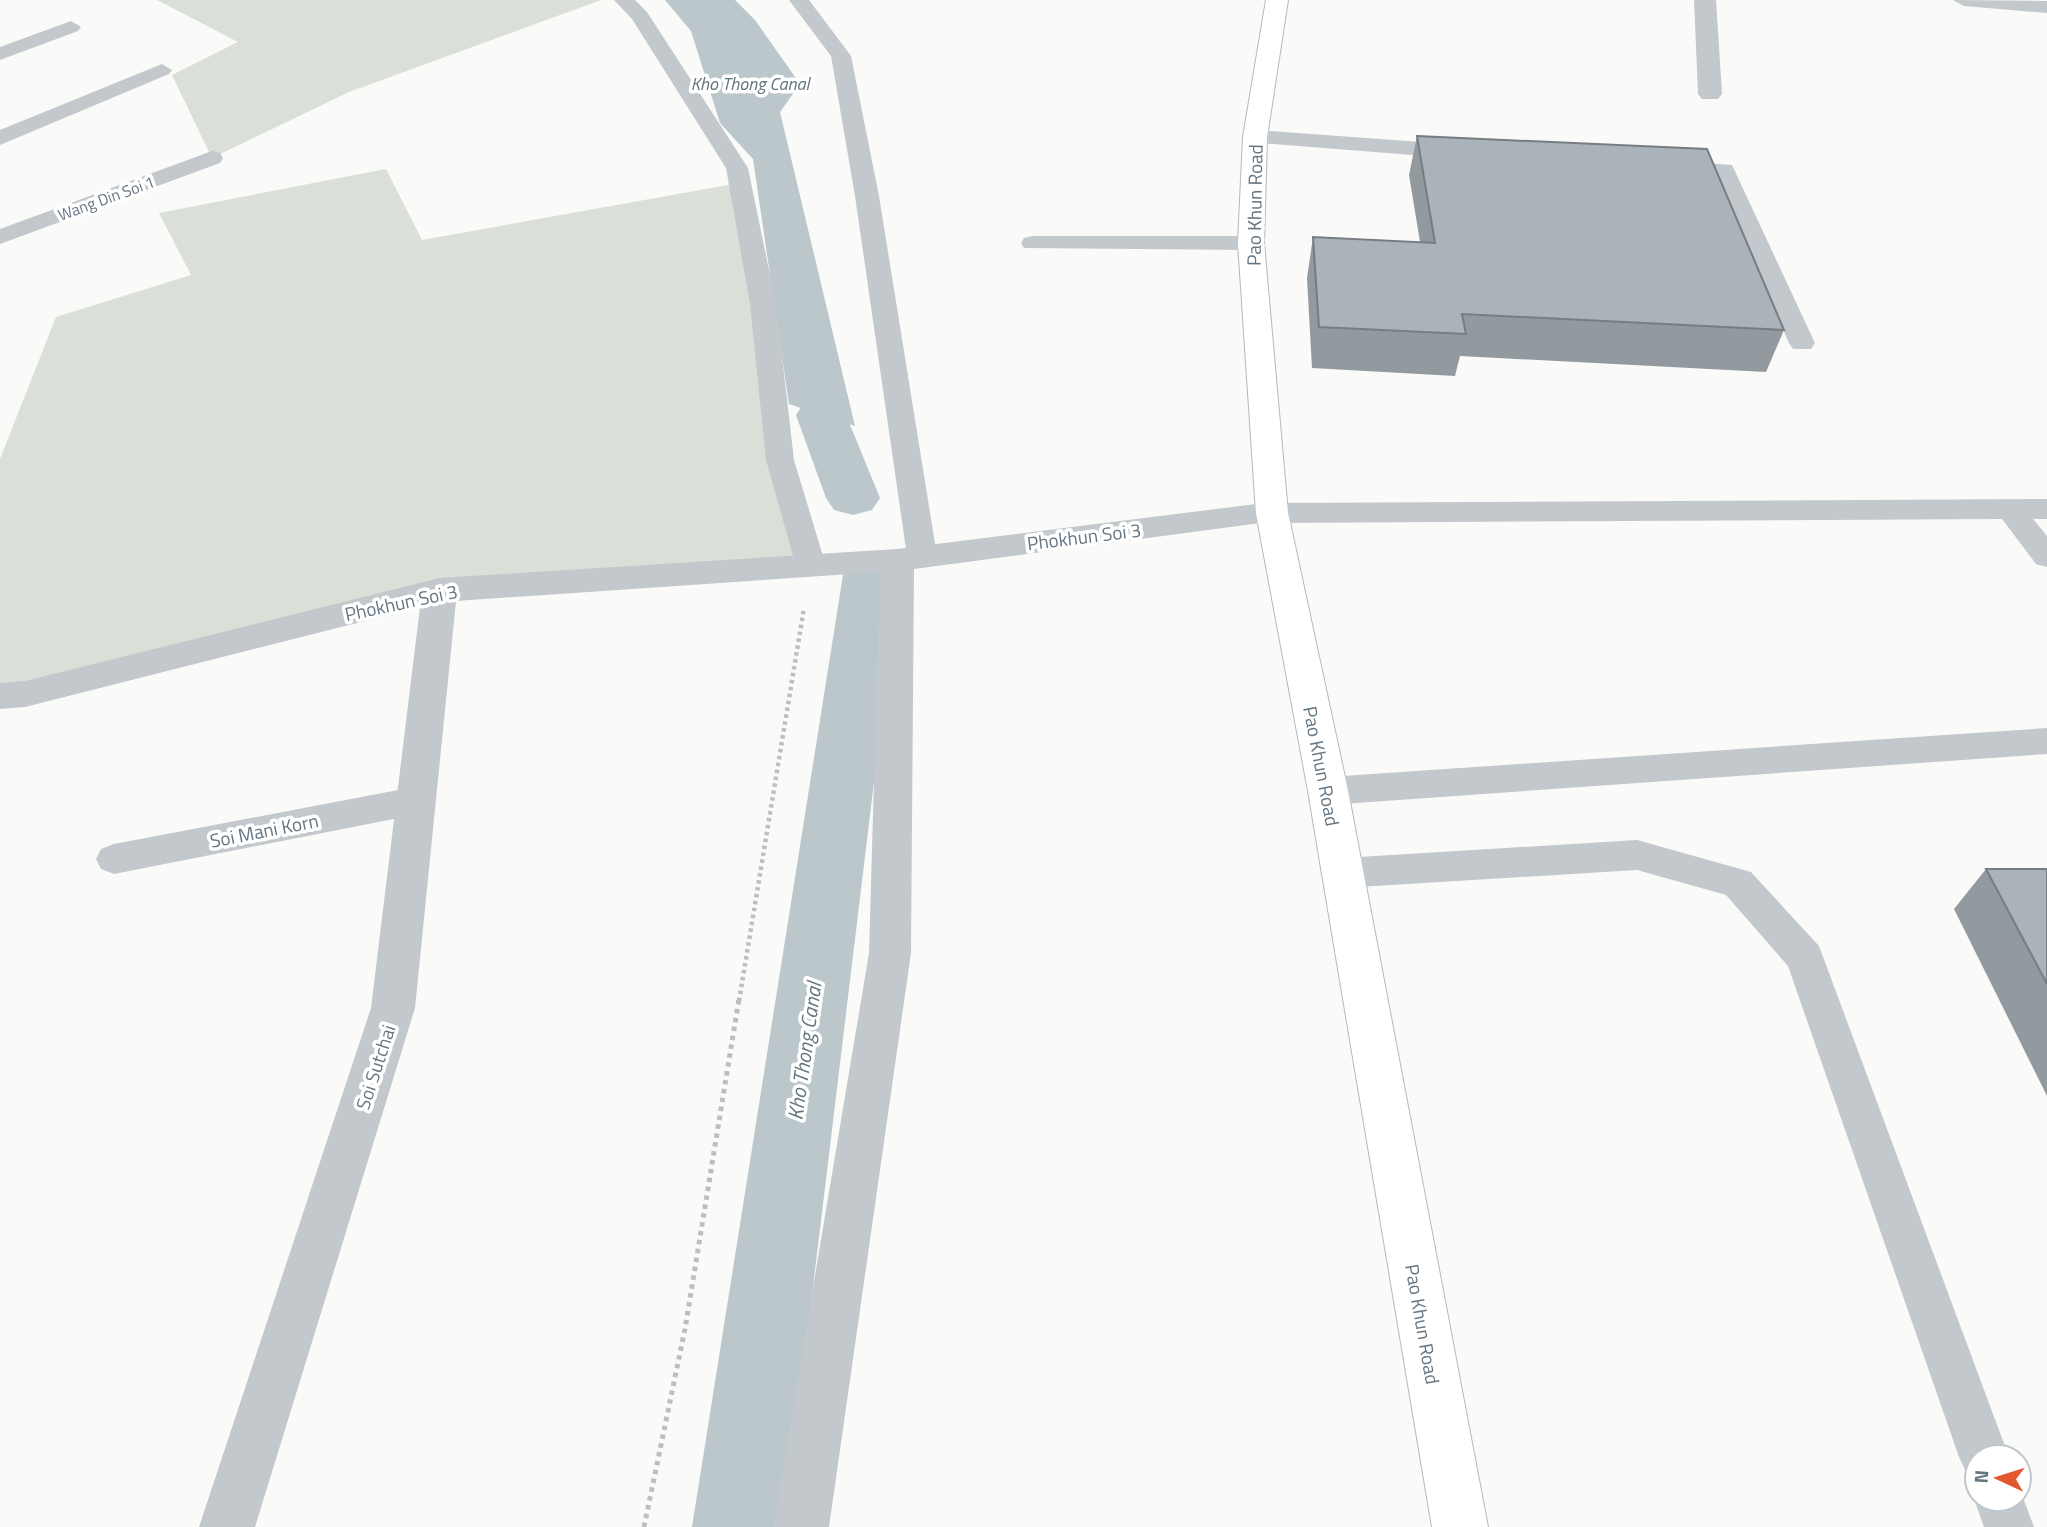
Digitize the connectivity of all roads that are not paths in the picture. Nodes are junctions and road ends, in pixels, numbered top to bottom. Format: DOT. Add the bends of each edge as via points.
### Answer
graph roads {
  1 [pos="624,0"];
  2 [pos="799,0"];
  3 [pos="1277,0"];
  4 [pos="1705,0"];
  5 [pos="1964,0"];
  6 [pos="2032,4"];
  7 [pos="71,27"];
  8 [pos="0,54"];
  9 [pos="162,70"];
  10 [pos="1710,94"];
  11 [pos="1255,137"];
  12 [pos="0,138"];
  13 [pos="1489,154"];
  14 [pos="212,159"];
  15 [pos="1642,165"];
  16 [pos="0,237"];
  17 [pos="1033,243"];
  18 [pos="1251,243"];
  19 [pos="1802,343"];
  20 [pos="2009,508"];
  21 [pos="2047,509"];
  22 [pos="1272,513"];
  23 [pos="2047,557"];
  24 [pos="909,558"];
  25 [pos="811,566"];
  26 [pos="440,590"];
  27 [pos="0,696"];
  28 [pos="2047,741"];
  29 [pos="1328,791"];
  30 [pos="414,801"];
  31 [pos="114,859"];
  32 [pos="1342,873"];
  33 [pos="1979,1443"];
  34 [pos="227,1527"];
  35 [pos="802,1527"];
  36 [pos="1460,1527"];
  1 -- 25 [label="lane" via="640,16 737,168 763,304 780,460"];
  2 -- 24 [label="lane" via="841,57 867,196"];
  3 -- 11 [label="main road, Pao Khun Road"];
  4 -- 10 [label="street"];
  5 -- 6 [label="street"];
  7 -- 8 [label="lane"];
  9 -- 12 [label="lane"];
  11 -- 13 [label="lane"];
  11 -- 18 [label="main road, Pao Khun Road"];
  14 -- 16 [label="lane, Wang Din Soi 1"];
  15 -- 19 [label="lane" via="1724,170"];
  17 -- 18 [label="lane"];
  18 -- 22 [label="main road, Pao Khun Road"];
  20 -- 21 [label="lane"];
  20 -- 22 [label="lane"];
  20 -- 23 [label="lane"];
  22 -- 24 [label="street, Phokhun Soi 3"];
  22 -- 29 [label="main road, Pao Khun Road"];
  24 -- 25 [label="street, Phokhun Soi 3"];
  24 -- 35 [label="street" via="890,953"];
  25 -- 26 [label="street, Phokhun Soi 3"];
  26 -- 27 [label="street, Phokhun Soi 3" via="25,694"];
  26 -- 30 [label="street, Soi Sutchai"];
  28 -- 29 [label="lane"];
  29 -- 32 [label="main road, Pao Khun Road"];
  30 -- 31 [label="lane, Soi Mani Korn"];
  30 -- 34 [label="street, Soi Sutchai" via="394,1008"];
  32 -- 33 [label="lane" via="1637,855 1738,883 1805,958"];
  32 -- 36 [label="main road, Pao Khun Road"];
}
